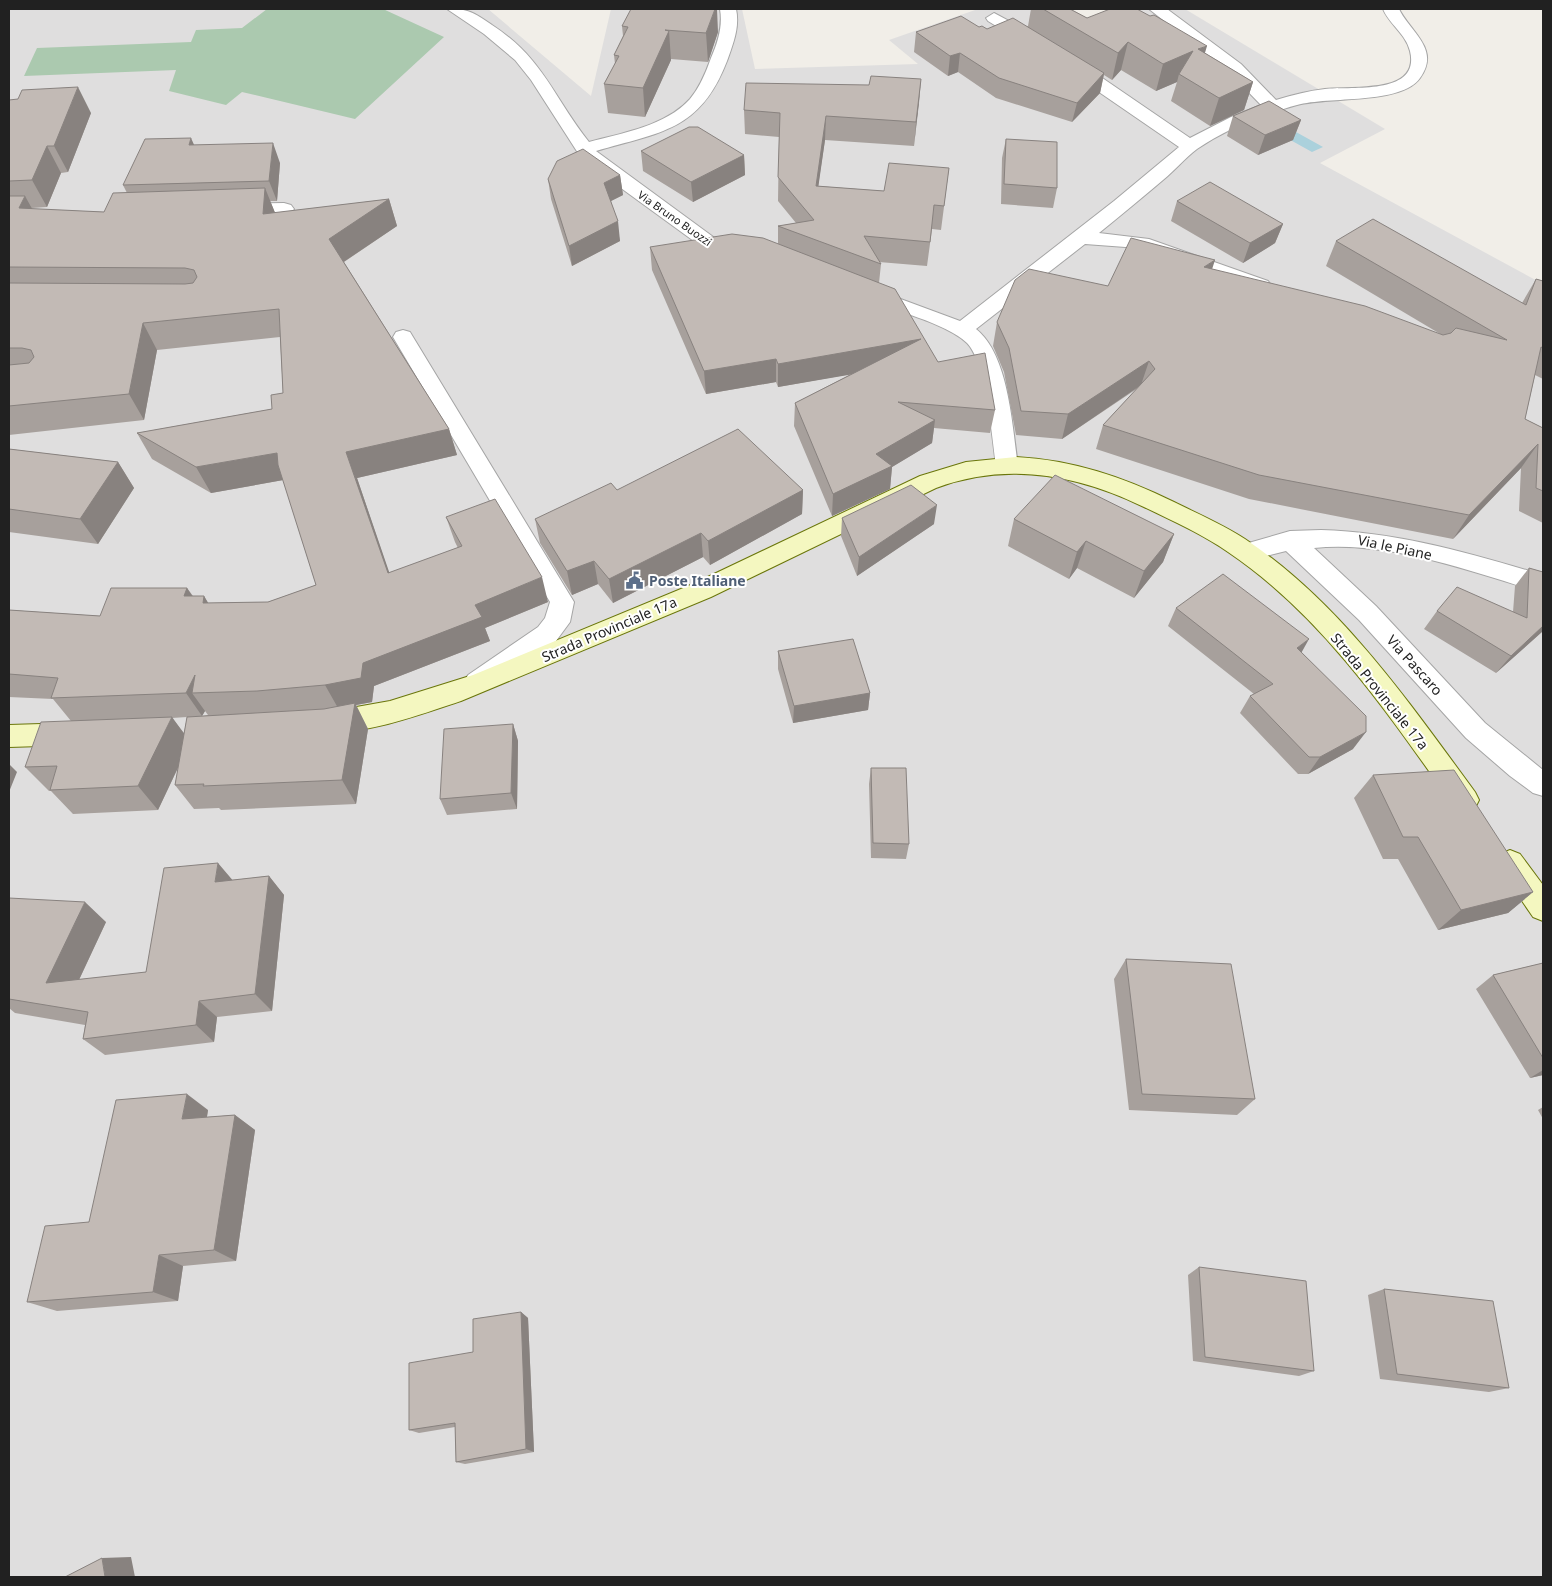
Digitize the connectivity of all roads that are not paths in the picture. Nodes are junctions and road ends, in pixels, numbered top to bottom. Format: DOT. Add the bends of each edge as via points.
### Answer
graph roads {
  1 [pos="455,9"];
  2 [pos="728,9"];
  3 [pos="1157,9"];
  4 [pos="1391,9"];
  5 [pos="994,18"];
  6 [pos="1274,108"];
  7 [pos="1190,146"];
  8 [pos="584,149"];
  9 [pos="284,209"];
  10 [pos="217,211"];
  11 [pos="1080,238"];
  12 [pos="755,251"];
  13 [pos="853,288"];
  14 [pos="1275,290"];
  15 [pos="962,330"];
  16 [pos="403,336"];
  17 [pos="1007,465"];
  18 [pos="1290,540"];
  19 [pos="1246,552"];
  20 [pos="1543,584"];
  21 [pos="467,689"];
  22 [pos="302,724"];
  23 [pos="93,734"];
  24 [pos="9,736"];
  25 [pos="1543,785"];
  26 [pos="1477,816"];
  27 [pos="1499,848"];
  28 [pos="1543,908"];
  1 -- 8 [label="street, Via Bruno Buozzi" via="482,25 521,56"];
  2 -- 8 [label="street" via="728,31 721,55 708,85 692,107 669,121"];
  3 -- 6 [label="street" via="1235,68"];
  4 -- 6 [label="street" via="1419,51 1417,68 1406,83 1377,91 1323,94"];
  5 -- 7 [label="street" via="1107,87"];
  6 -- 7 [label="street" via="1232,123"];
  7 -- 11 [label="street"];
  8 -- 12 [label="street, Via Bruno Buozzi" via="598,163 709,244 722,249"];
  9 -- 10 [label="street"];
  11 -- 14 [label="street" via="1142,243"];
  11 -- 15 [label="street"];
  13 -- 15 [label="street"];
  15 -- 17 [label="street" via="974,338 985,356"];
  16 -- 21 [label="street" via="562,602 557,622 547,634"];
  17 -- 19 [label="main road, Strada Provinciale 17a" via="1066,470 1115,484 1207,528"];
  17 -- 21 [label="main road, Strada Provinciale 17a" via="964,470 927,482 723,582"];
  18 -- 19 [label="street, Via le Piane"];
  18 -- 20 [label="street, Via le Piane" via="1315,537 1372,540"];
  18 -- 25 [label="street, Via Pascaro" via="1377,622 1477,734"];
  19 -- 26 [label="main road, Strada Provinciale 17a" via="1296,595 1367,670"];
  21 -- 22 [label="main road, Strada Provinciale 17a" via="382,714"];
  23 -- 24 [label="main road"];
  27 -- 28 [label="main road"];
}
